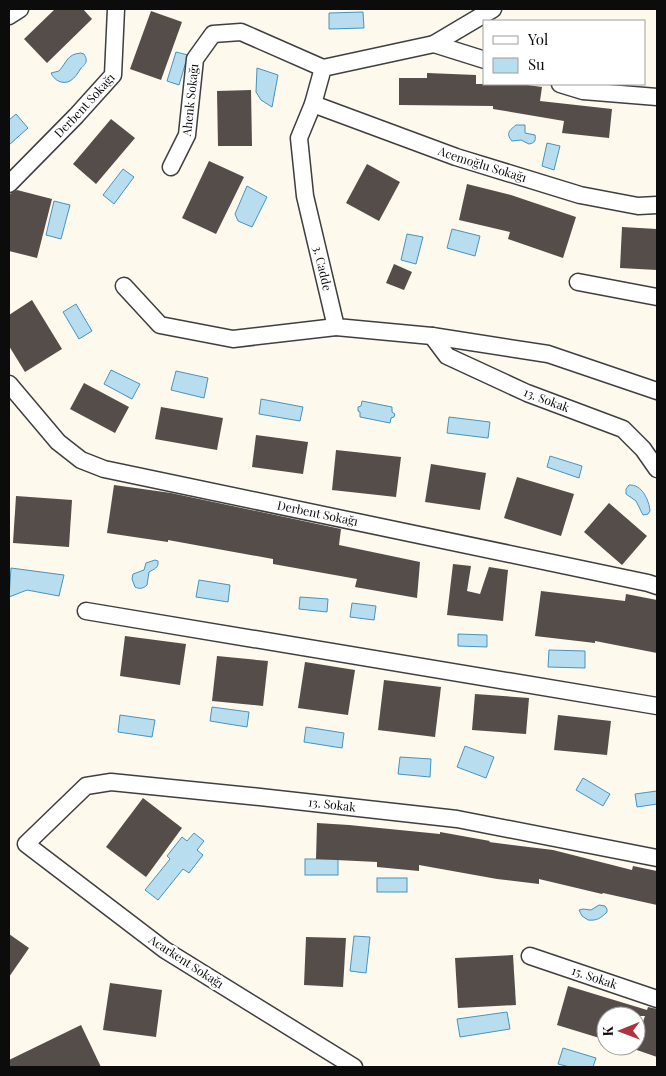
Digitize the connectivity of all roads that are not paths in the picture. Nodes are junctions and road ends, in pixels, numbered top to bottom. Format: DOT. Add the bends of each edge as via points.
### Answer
graph roads {
  1 [pos="20,9"];
  2 [pos="116,9"];
  3 [pos="493,9"];
  4 [pos="9,16"];
  5 [pos="434,44"];
  6 [pos="483,59"];
  7 [pos="323,68"];
  8 [pos="563,85"];
  9 [pos="657,97"];
  10 [pos="313,104"];
  11 [pos="171,167"];
  12 [pos="9,184"];
  13 [pos="657,205"];
  14 [pos="578,282"];
  15 [pos="124,286"];
  16 [pos="657,297"];
  17 [pos="336,327"];
  18 [pos="432,336"];
  19 [pos="9,384"];
  20 [pos="657,391"];
  21 [pos="657,469"];
  22 [pos="657,586"];
  23 [pos="86,611"];
  24 [pos="657,706"];
  25 [pos="26,844"];
  26 [pos="657,858"];
  27 [pos="530,956"];
  28 [pos="657,999"];
  29 [pos="354,1067"];
  1 -- 4 [label="street"];
  2 -- 12 [label="street, Derbent Sokağı" via="113,75"];
  3 -- 5 [label="street"];
  5 -- 6 [label="street"];
  5 -- 7 [label="street"];
  7 -- 10 [label="street, 3. Cadde"];
  7 -- 11 [label="street, Ahenk Sokağı" via="241,32 213,34 195,59 187,135"];
  8 -- 9 [label="street" via="583,91"];
  10 -- 13 [label="street, Acemoğlu Sokağı" via="456,157 580,195 638,206"];
  10 -- 17 [label="street, 3. Cadde" via="299,138 305,196"];
  14 -- 16 [label="street"];
  15 -- 17 [label="street" via="160,325 233,339"];
  17 -- 18 [label="street"];
  18 -- 20 [label="street" via="548,354"];
  18 -- 21 [label="street, 13. Sokak" via="448,356 527,393 623,429"];
  19 -- 22 [label="street, Derbent Sokağı" via="58,442 81,460 104,469"];
  23 -- 24 [label="street"];
  25 -- 26 [label="street, 13. Sokak" via="86,786 111,782 457,820"];
  25 -- 29 [label="street, Acarkent Sokağı" via="165,950"];
  27 -- 28 [label="street, 15. Sokak"];
}
